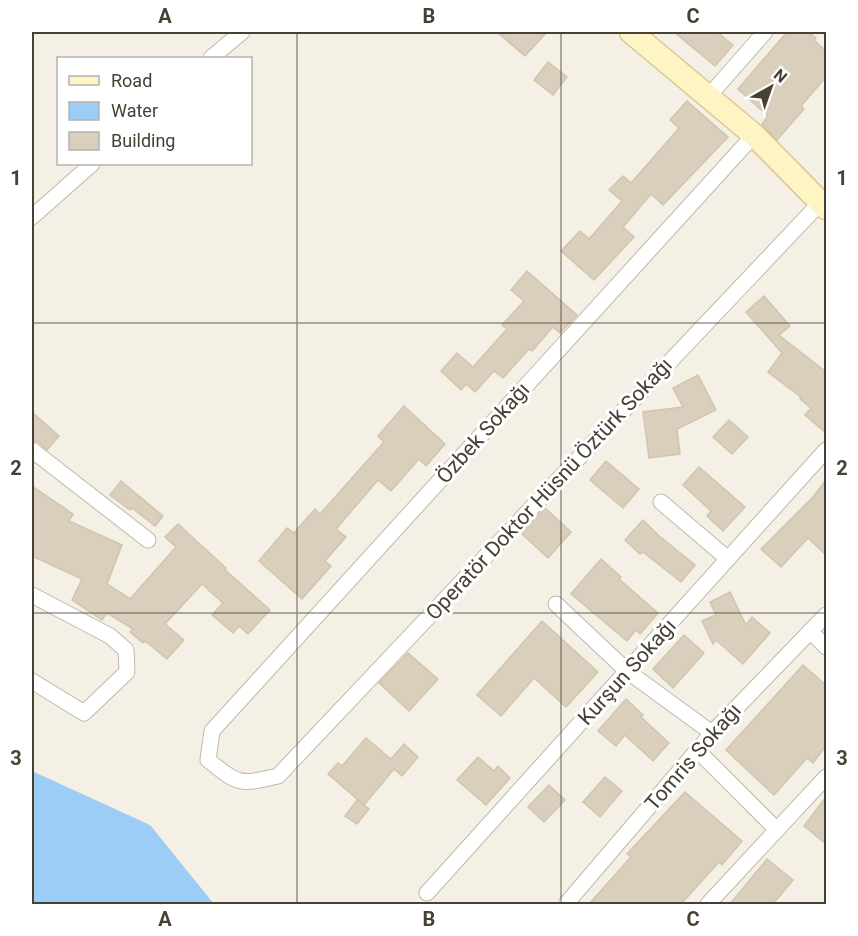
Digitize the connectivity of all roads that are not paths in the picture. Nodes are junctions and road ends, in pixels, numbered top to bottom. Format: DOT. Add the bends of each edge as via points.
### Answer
graph roads {
  1 [pos="242,32"];
  2 [pos="631,32"];
  3 [pos="765,32"];
  4 [pos="212,57"];
  5 [pos="708,97"];
  6 [pos="754,135"];
  7 [pos="91,165"];
  8 [pos="824,205"];
  9 [pos="32,217"];
  10 [pos="32,450"];
  11 [pos="826,450"];
  12 [pos="661,502"];
  13 [pos="147,540"];
  14 [pos="728,559"];
  15 [pos="32,595"];
  16 [pos="556,604"];
  17 [pos="826,615"];
  18 [pos="810,631"];
  19 [pos="826,647"];
  20 [pos="627,671"];
  21 [pos="32,681"];
  22 [pos="712,733"];
  23 [pos="697,750"];
  24 [pos="278,776"];
  25 [pos="826,777"];
  26 [pos="777,830"];
  27 [pos="427,893"];
  28 [pos="566,904"];
  29 [pos="708,904"];
  1 -- 4 [label="street"];
  2 -- 5 [label="street"];
  3 -- 5 [label="street"];
  5 -- 6 [label="street"];
  6 -- 8 [label="street"];
  6 -- 24 [label="street, Özbek Sokağı" via="212,731 208,760 230,778 248,783"];
  7 -- 9 [label="street"];
  8 -- 24 [label="street, Operatör Doktor Hüsnü Öztürk Sokağı"];
  10 -- 13 [label="street"];
  11 -- 14 [label="street, Kurşun Sokağı"];
  12 -- 14 [label="street"];
  14 -- 20 [label="street, Kurşun Sokağı"];
  15 -- 21 [label="street" via="110,636 126,650 127,672 84,713"];
  16 -- 20 [label="street"];
  17 -- 18 [label="street, Tomris Sokağı"];
  18 -- 19 [label="street"];
  18 -- 22 [label="street, Tomris Sokağı"];
  20 -- 22 [label="street"];
  20 -- 27 [label="street, Kurşun Sokağı"];
  22 -- 23 [label="street, Tomris Sokağı"];
  23 -- 26 [label="street"];
  23 -- 28 [label="street, Tomris Sokağı"];
  25 -- 26 [label="street"];
  26 -- 29 [label="street"];
}
